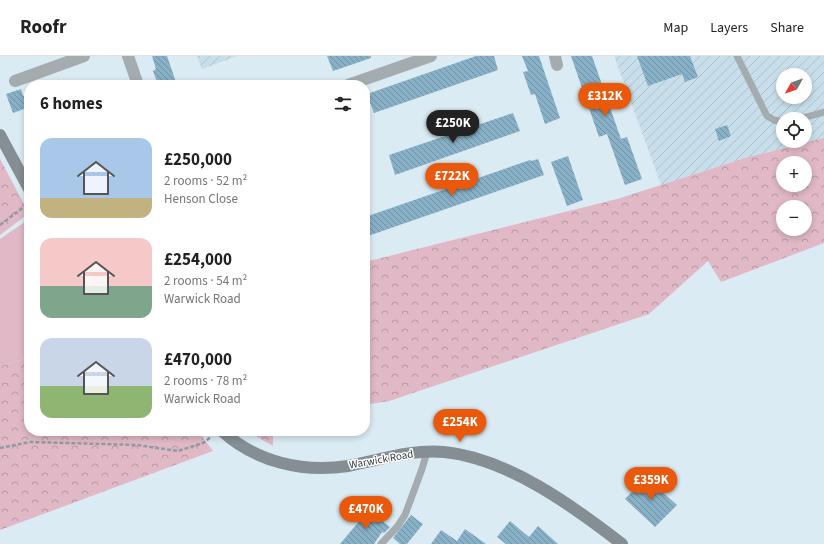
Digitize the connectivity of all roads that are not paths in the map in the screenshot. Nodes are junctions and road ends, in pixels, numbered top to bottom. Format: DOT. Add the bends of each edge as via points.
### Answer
graph roads {
  1 [pos="84,56"];
  2 [pos="128,56"];
  3 [pos="431,56"];
  4 [pos="738,56"];
  5 [pos="136,80"];
  6 [pos="362,80"];
  7 [pos="15,81"];
  8 [pos="824,112"];
  9 [pos="812,115"];
  10 [pos="776,120"];
  11 [pos="0,135"];
  12 [pos="24,180"];
  13 [pos="223,436"];
  14 [pos="426,452"];
  15 [pos="381,544"];
  16 [pos="622,544"];
  1 -- 7 [label="street"];
  2 -- 5 [label="street"];
  3 -- 6 [label="street"];
  4 -- 10 [label="lane" via="767,116"];
  8 -- 9 [label="lane"];
  11 -- 12 [label="street"];
  13 -- 14 [label="street, Warwick Road" via="265,458 304,468 341,467"];
  14 -- 15 [label="lane" via="405,515"];
  14 -- 16 [label="street, Warwick Road" via="464,456 515,474 566,504"];
}
